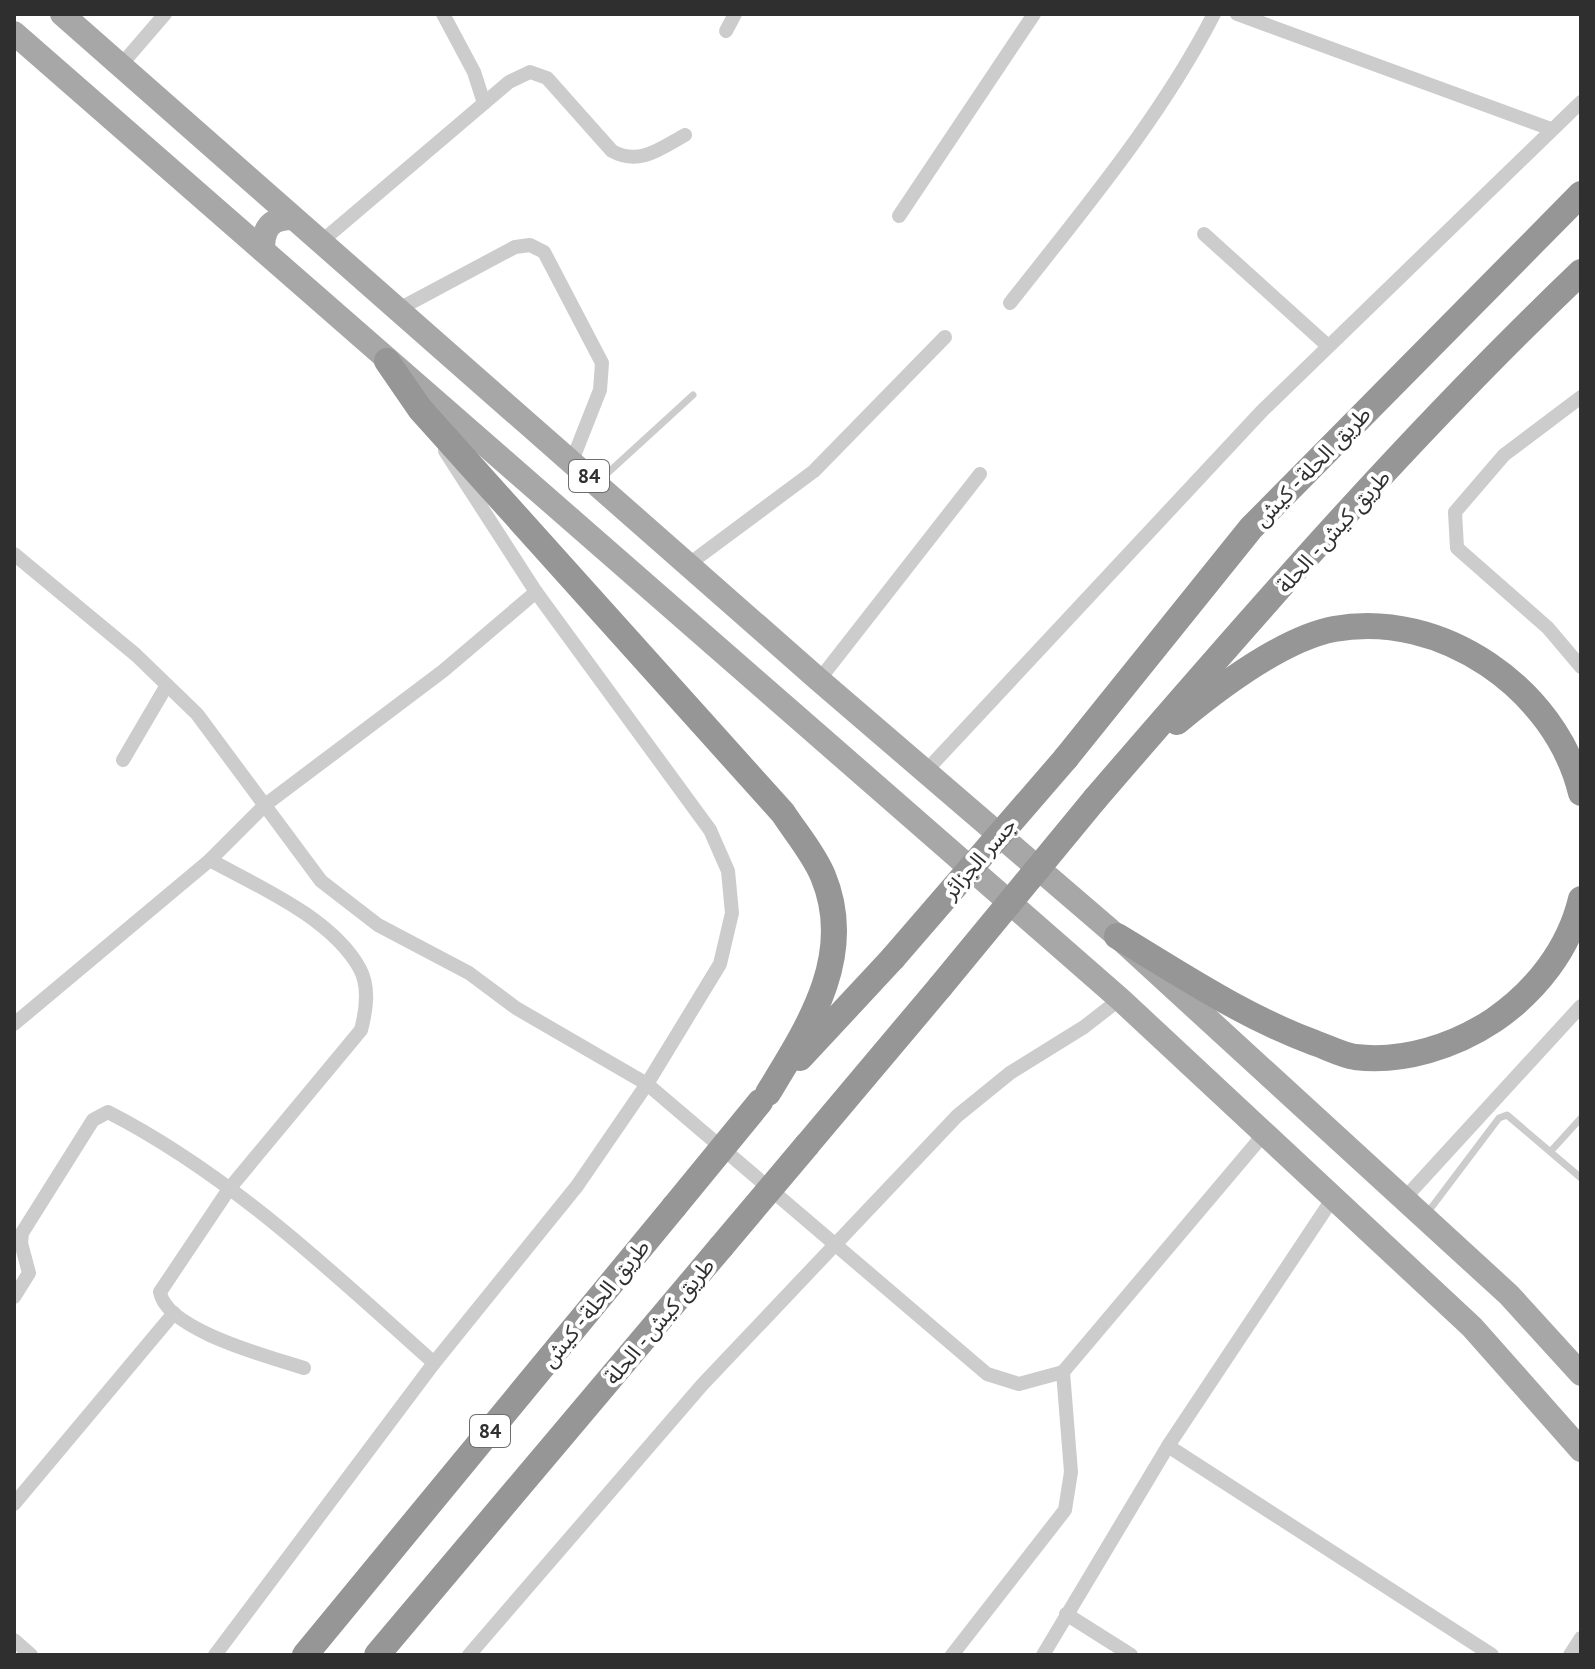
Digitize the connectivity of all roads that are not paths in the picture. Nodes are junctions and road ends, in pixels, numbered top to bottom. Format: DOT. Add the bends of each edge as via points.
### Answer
graph roads {
  1 [pos="62,14"];
  2 [pos="165,14"];
  3 [pos="443,14"];
  4 [pos="735,14"];
  5 [pos="1034,14"];
  6 [pos="1214,14"];
  7 [pos="1237,14"];
  8 [pos="726,31"];
  9 [pos="14,33"];
  10 [pos="121,65"];
  11 [pos="1581,102"];
  12 [pos="484,103"];
  13 [pos="1551,129"];
  14 [pos="685,135"];
  15 [pos="251,182"];
  16 [pos="1581,194"];
  17 [pos="223,215"];
  18 [pos="899,216"];
  19 [pos="293,218"];
  20 [pos="1204,234"];
  21 [pos="322,241"];
  22 [pos="263,250"];
  23 [pos="1581,272"];
  24 [pos="1010,303"];
  25 [pos="399,309"];
  26 [pos="945,337"];
  27 [pos="1328,346"];
  28 [pos="387,361"];
  29 [pos="693,395"];
  30 [pos="1581,397"];
  31 [pos="420,409"];
  32 [pos="572,461"];
  33 [pos="980,474"];
  34 [pos="597,483"];
  35 [pos="14,554"];
  36 [pos="689,564"];
  37 [pos="536,592"];
  38 [pos="1581,667"];
  39 [pos="819,680"];
  40 [pos="167,685"];
  41 [pos="1066,758"];
  42 [pos="123,760"];
  43 [pos="1122,767"];
  44 [pos="925,772"];
  45 [pos="1581,793"];
  46 [pos="265,805"];
  47 [pos="210,860"];
  48 [pos="1581,899"];
  49 [pos="1117,936"];
  50 [pos="893,958"];
  51 [pos="1120,999"];
  52 [pos="1581,1006"];
  53 [pos="15,1022"];
  54 [pos="647,1084"];
  55 [pos="764,1098"];
  56 [pos="1581,1118"];
  57 [pos="1264,1134"];
  58 [pos="1551,1151"];
  59 [pos="1581,1178"];
  60 [pos="229,1189"];
  61 [pos="1333,1198"];
  62 [pos="1404,1199"];
  63 [pos="1424,1217"];
  64 [pos="834,1243"];
  65 [pos="14,1297"];
  66 [pos="174,1313"];
  67 [pos="434,1363"];
  68 [pos="304,1368"];
  69 [pos="1063,1372"];
  70 [pos="1581,1374"];
  71 [pos="1168,1446"];
  72 [pos="1581,1450"];
  73 [pos="14,1504"];
  74 [pos="1066,1614"];
  75 [pos="1581,1638"];
  76 [pos="14,1640"];
  77 [pos="31,1655"];
  78 [pos="215,1655"];
  79 [pos="305,1655"];
  80 [pos="377,1655"];
  81 [pos="469,1655"];
  82 [pos="952,1655"];
  83 [pos="1043,1655"];
  84 [pos="1131,1655"];
  85 [pos="1492,1655"];
  86 [pos="1570,1655"];
  1 -- 10 [label="main road, 84"];
  2 -- 10 [label="street"];
  3 -- 12 [label="street"];
  4 -- 8 [label="street"];
  5 -- 18 [label="street"];
  6 -- 24 [label="street" via="1189,63 1116,168"];
  7 -- 13 [label="street"];
  9 -- 17 [label="main road"];
  10 -- 15 [label="main road, 84"];
  11 -- 13 [label="street"];
  12 -- 14 [label="street" via="530,72 547,78 612,151 625,158 644,157"];
  12 -- 21 [label="street"];
  13 -- 27 [label="street"];
  15 -- 17 [label="main road" via="248,206"];
  15 -- 19 [label="main road, 84"];
  16 -- 41 [label="highway, طريق الحلة - كيش" via="1251,528"];
  17 -- 22 [label="main road"];
  19 -- 21 [label="main road, 84"];
  19 -- 22 [label="main road" via="267,226"];
  20 -- 27 [label="street"];
  21 -- 25 [label="main road, 84"];
  22 -- 28 [label="main road"];
  23 -- 43 [label="highway, طريق كيش - الحلة" via="1475,374"];
  25 -- 32 [label="main road, 84"];
  25 -- 32 [label="street" via="515,247 530,245 544,252 602,363 600,390"];
  26 -- 36 [label="street" via="814,471"];
  27 -- 44 [label="street"];
  28 -- 31 [label="highway"];
  28 -- 51 [label="main road"];
  29 -- 34 [label="lane"];
  30 -- 38 [label="street" via="1504,455 1455,512 1457,548 1548,628"];
  31 -- 37 [label="street"];
  31 -- 55 [label="highway" via="773,802 822,873 836,915 833,965 801,1039"];
  32 -- 34 [label="main road, 84"];
  33 -- 39 [label="street"];
  34 -- 36 [label="main road, 84"];
  35 -- 40 [label="street"];
  36 -- 39 [label="main road, 84"];
  37 -- 46 [label="street" via="443,671"];
  37 -- 54 [label="street" via="681,786 710,830 728,871 732,913 720,964"];
  39 -- 44 [label="main road, 84"];
  40 -- 42 [label="street"];
  40 -- 46 [label="street" via="197,714"];
  41 -- 50 [label="highway, جسر الجزائر, bridge"];
  43 -- 45 [label="highway" via="1211,694 1268,657 1332,629 1377,626 1440,641 1477,657 1520,689 1554,728"];
  43 -- 80 [label="highway, طريق كيش - الحلة / 84, bridge"];
  44 -- 49 [label="main road, 84"];
  46 -- 47 [label="street"];
  46 -- 54 [label="street" via="321,881 378,925 469,973 516,1008"];
  47 -- 53 [label="street"];
  47 -- 60 [label="street" via="296,907 326,931 361,970 368,1005 361,1030"];
  48 -- 49 [label="highway" via="1552,966 1513,1007 1467,1037 1419,1053 1355,1057 1265,1025"];
  49 -- 62 [label="main road"];
  50 -- 55 [label="highway, طريق الحلة - كيش"];
  51 -- 57 [label="main road"];
  51 -- 64 [label="street" via="974,1101"];
  52 -- 62 [label="street"];
  54 -- 64 [label="street"];
  54 -- 67 [label="street" via="577,1186"];
  55 -- 79 [label="highway, طريق الحلة - كيش / 84, bridge"];
  56 -- 58 [label="lane"];
  57 -- 61 [label="main road"];
  57 -- 69 [label="street"];
  58 -- 59 [label="lane"];
  58 -- 63 [label="lane" via="1511,1116 1499,1118"];
  60 -- 65 [label="street" via="131,1124 101,1113 22,1233 29,1273"];
  60 -- 66 [label="street" via="160,1292"];
  60 -- 67 [label="street"];
  61 -- 71 [label="street"];
  61 -- 72 [label="main road" via="1472,1327"];
  62 -- 63 [label="main road"];
  63 -- 70 [label="main road" via="1509,1295"];
  64 -- 69 [label="street" via="987,1374 1019,1384"];
  64 -- 81 [label="street" via="672,1418"];
  66 -- 68 [label="street" via="219,1339"];
  66 -- 73 [label="street"];
  67 -- 78 [label="street"];
  69 -- 82 [label="street" via="1071,1472 1065,1510"];
  71 -- 74 [label="street"];
  71 -- 85 [label="street"];
  74 -- 83 [label="street"];
  74 -- 84 [label="street"];
  75 -- 86 [label="street"];
  76 -- 77 [label="street"];
}
